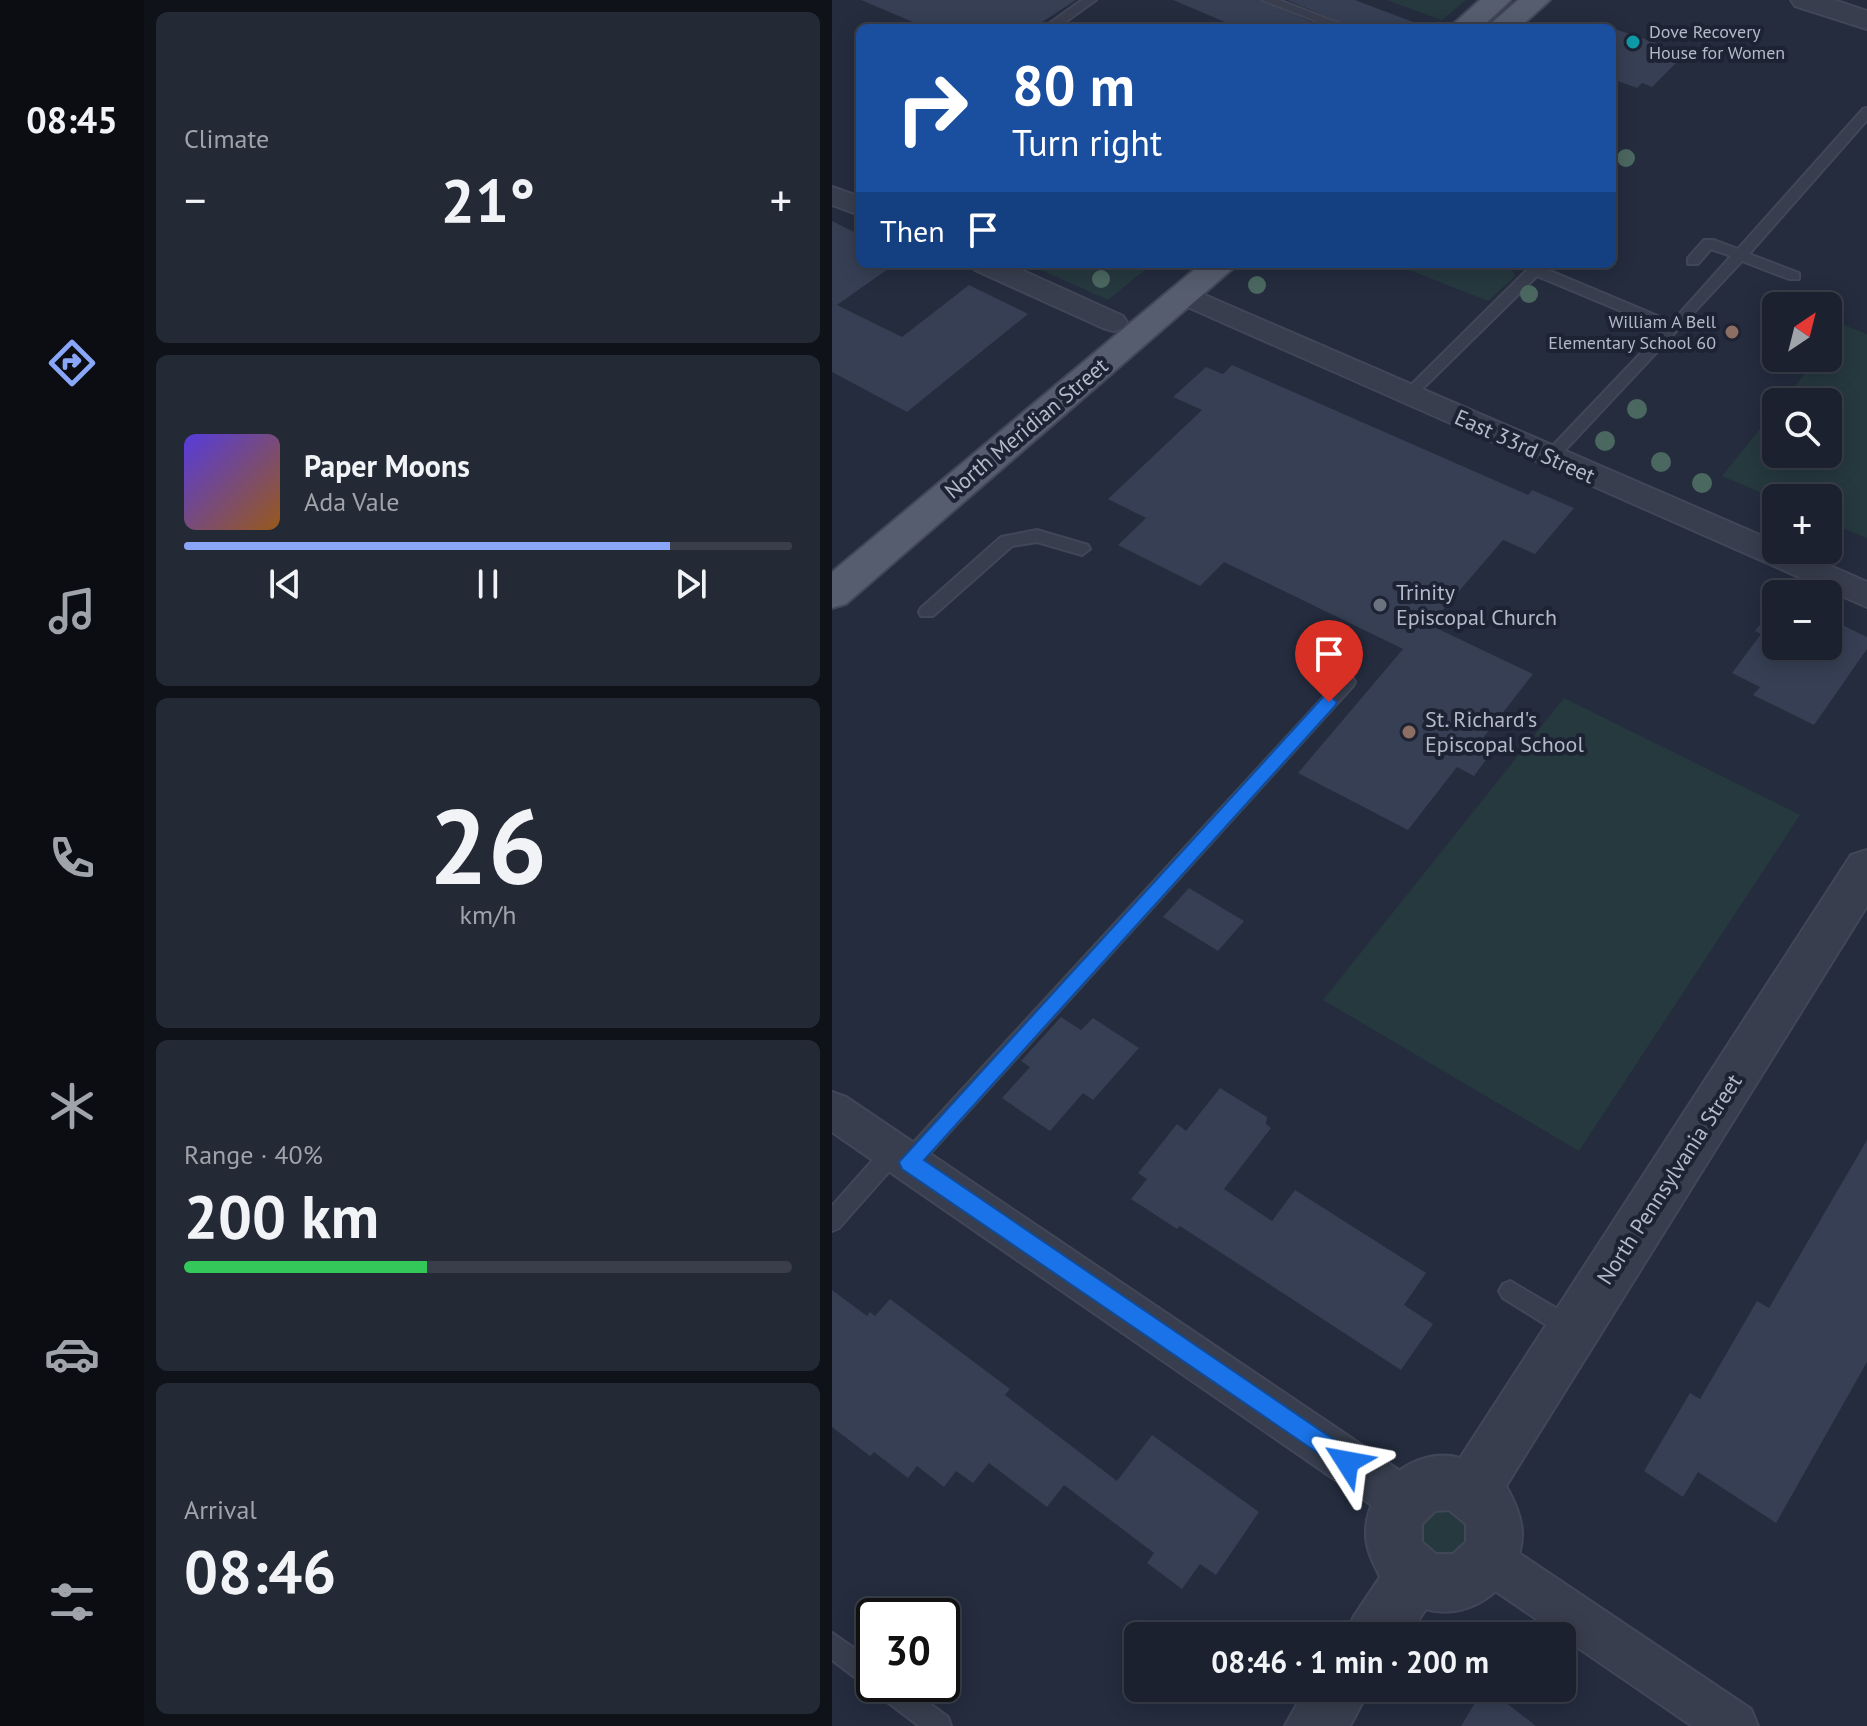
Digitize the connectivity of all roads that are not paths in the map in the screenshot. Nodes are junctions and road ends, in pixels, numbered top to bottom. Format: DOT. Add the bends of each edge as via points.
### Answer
graph roads {
  1 [pos="1090,0"];
  2 [pos="1268,0"];
  3 [pos="1497,0"];
  4 [pos="1536,0"];
  5 [pos="1805,0"];
  6 [pos="1867,20"];
  7 [pos="1055,24"];
  8 [pos="1334,24"];
  9 [pos="1469,24"];
  10 [pos="1506,24"];
  11 [pos="1867,112"];
  12 [pos="832,195"];
  13 [pos="856,205"];
  14 [pos="1739,254"];
  15 [pos="1693,261"];
  16 [pos="994,268"];
  17 [pos="1212,268"];
  18 [pos="1533,268"];
  19 [pos="1536,268"];
  20 [pos="1794,276"];
  21 [pos="1183,280"];
  22 [pos="1113,322"];
  23 [pos="1674,328"];
  24 [pos="1408,395"];
  25 [pos="1550,457"];
  26 [pos="1082,549"];
  27 [pos="832,556"];
  28 [pos="832,594"];
  29 [pos="1867,595"];
  30 [pos="927,612"];
  31 [pos="1347,682"];
  32 [pos="1867,868"];
  33 [pos="832,1110"];
  34 [pos="902,1157"];
  35 [pos="832,1221"];
  36 [pos="1510,1291"];
  37 [pos="1573,1330"];
  38 [pos="1471,1491"];
  39 [pos="1405,1501"];
  40 [pos="1488,1559"];
  41 [pos="1416,1574"];
  42 [pos="1383,1622"];
  43 [pos="832,1645"];
  44 [pos="856,1663"];
  45 [pos="908,1702"];
  46 [pos="1331,1702"];
  47 [pos="939,1726"];
  48 [pos="1315,1726"];
  49 [pos="1734,1726"];
  1 -- 7 [label="lane"];
  2 -- 8 [label="lane"];
  3 -- 9 [label="main road"];
  4 -- 10 [label="main road"];
  5 -- 6 [label="street"];
  11 -- 14 [label="lane"];
  12 -- 13 [label="street"];
  14 -- 15 [label="lane" via="1709,243"];
  14 -- 20 [label="lane"];
  14 -- 23 [label="lane"];
  16 -- 22 [label="street"];
  17 -- 21 [label="main road, North Meridian Street"];
  18 -- 24 [label="lane"];
  19 -- 23 [label="lane"];
  21 -- 22 [label="main road, North Meridian Street"];
  21 -- 24 [label="street, East 33rd Street"];
  21 -- 28 [label="main road, North Meridian Street"];
  22 -- 27 [label="main road, North Meridian Street"];
  23 -- 25 [label="lane"];
  24 -- 25 [label="street, East 33rd Street"];
  25 -- 29 [label="street, East 33rd Street"];
  26 -- 30 [label="lane" via="1037,536 1007,541"];
  31 -- 34 [label="lane"];
  32 -- 37 [label="street, North Pennsylvania Street"];
  33 -- 34 [label="street"];
  34 -- 35 [label="lane"];
  34 -- 39 [label="street"];
  36 -- 37 [label="lane"];
  37 -- 38 [label="street, North Pennsylvania Street"];
  38 -- 39 [label="street" via="1438,1482 1419,1488"];
  38 -- 40 [label="street" via="1492,1520"];
  39 -- 41 [label="street" via="1395,1522 1396,1543"];
  40 -- 41 [label="street" via="1476,1574 1457,1584 1435,1584"];
  40 -- 49 [label="street"];
  41 -- 42 [label="street"];
  43 -- 44 [label="lane"];
  45 -- 47 [label="lane"];
  46 -- 48 [label="street"];
}
